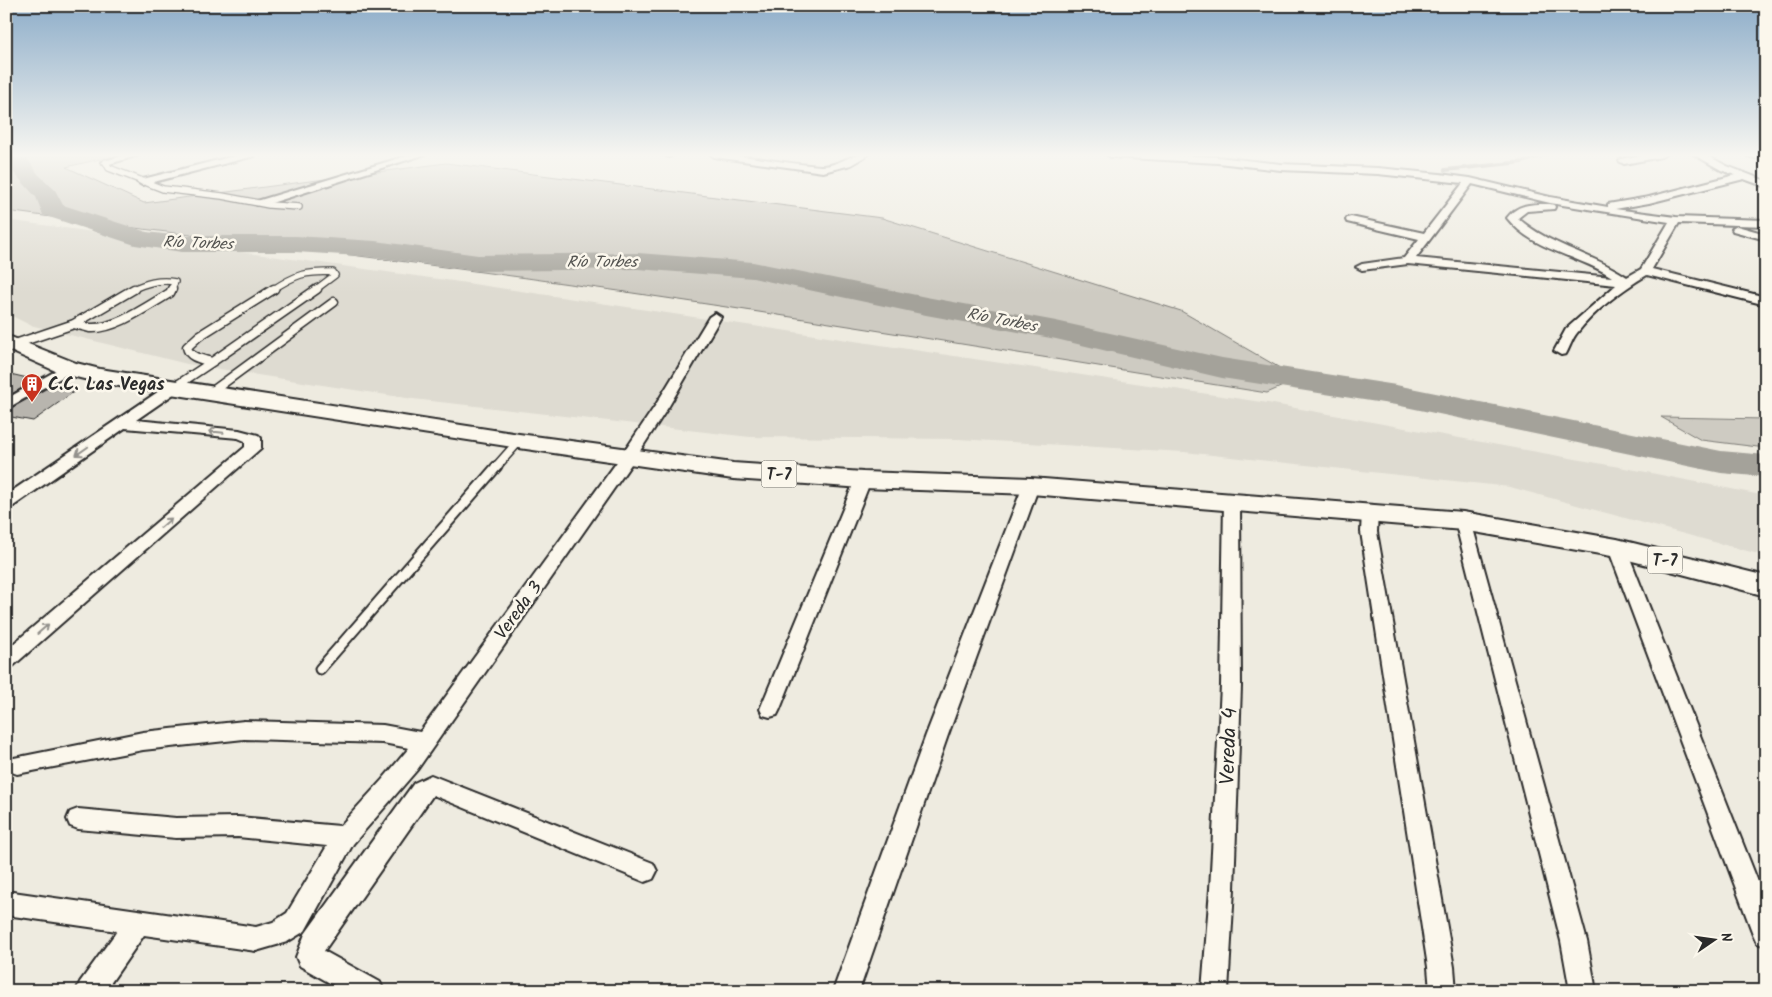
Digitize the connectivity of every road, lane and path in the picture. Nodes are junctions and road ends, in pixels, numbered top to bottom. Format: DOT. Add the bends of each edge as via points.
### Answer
graph roads {
  1 [pos="248,201"];
  2 [pos="270,201"];
  3 [pos="1454,201"];
  4 [pos="1559,201"];
  5 [pos="1645,201"];
  6 [pos="262,203"];
  7 [pos="299,207"];
  8 [pos="1593,208"];
  9 [pos="1352,220"];
  10 [pos="1676,220"];
  11 [pos="1716,222"];
  12 [pos="1766,223"];
  13 [pos="1425,237"];
  14 [pos="1766,237"];
  15 [pos="1408,261"];
  16 [pos="1362,266"];
  17 [pos="1645,271"];
  18 [pos="1627,282"];
  19 [pos="1766,301"];
  20 [pos="334,302"];
  21 [pos="715,317"];
  22 [pos="74,324"];
  23 [pos="11,342"];
  24 [pos="1561,351"];
  25 [pos="212,362"];
  26 [pos="68,368"];
  27 [pos="173,388"];
  28 [pos="209,393"];
  29 [pos="6,405"];
  30 [pos="121,422"];
  31 [pos="519,441"];
  32 [pos="628,457"];
  33 [pos="863,480"];
  34 [pos="1031,486"];
  35 [pos="1232,501"];
  36 [pos="6,504"];
  37 [pos="1370,512"];
  38 [pos="1463,521"];
  39 [pos="1617,548"];
  40 [pos="1766,586"];
  41 [pos="6,661"];
  42 [pos="320,669"];
  43 [pos="770,709"];
  44 [pos="424,742"];
  45 [pos="18,765"];
  46 [pos="78,819"];
  47 [pos="345,837"];
  48 [pos="645,871"];
  49 [pos="6,903"];
  50 [pos="139,921"];
  51 [pos="1766,934"];
  52 [pos="90,991"];
  53 [pos="371,991"];
  54 [pos="846,991"];
  55 [pos="1215,991"];
  56 [pos="1443,991"];
  57 [pos="1582,991"];
  1 -- 6 [label="lane"];
  2 -- 6 [label="street"];
  3 -- 13 [label="street"];
  4 -- 8 [label="street"];
  5 -- 8 [label="street"];
  6 -- 7 [label="lane"];
  8 -- 10 [label="street"];
  8 -- 18 [label="street" via="1524,207 1512,218 1527,231 1614,272"];
  9 -- 13 [label="street"];
  10 -- 11 [label="street"];
  10 -- 17 [label="street"];
  11 -- 12 [label="street"];
  11 -- 14 [label="street"];
  13 -- 15 [label="street"];
  15 -- 16 [label="street"];
  15 -- 18 [label="street"];
  17 -- 18 [label="street"];
  17 -- 19 [label="street"];
  18 -- 24 [label="street" via="1571,332"];
  20 -- 28 [label="lane"];
  21 -- 32 [label="street, Vereda 3"];
  22 -- 22 [label="lane" via="138,287 164,280 175,282 170,293 120,320 90,328"];
  22 -- 23 [label="lane"];
  23 -- 26 [label="main road, T-7"];
  25 -- 25 [label="lane" via="335,275 333,272 319,271 292,277 187,347 194,357"];
  25 -- 27 [label="lane"];
  26 -- 27 [label="main road, T-7"];
  26 -- 29 [label="street"];
  27 -- 28 [label="main road, T-7"];
  27 -- 30 [label="street"];
  28 -- 31 [label="main road, T-7"];
  30 -- 36 [label="street, one-way"];
  41 -- 30 [label="street, one-way" via="253,448 253,438 240,434"];
  31 -- 32 [label="main road, T-7"];
  31 -- 42 [label="lane"];
  32 -- 33 [label="main road, T-7" via="733,471"];
  32 -- 44 [label="street, Vereda 3"];
  33 -- 34 [label="main road, T-7"];
  33 -- 43 [label="street"];
  34 -- 35 [label="main road, T-7"];
  34 -- 54 [label="street" via="937,735"];
  35 -- 37 [label="main road, T-7"];
  35 -- 55 [label="street, Vereda 4" via="1231,686"];
  37 -- 38 [label="main road, T-7"];
  37 -- 56 [label="street" via="1369,532"];
  38 -- 39 [label="main road, T-7"];
  38 -- 57 [label="street" via="1574,941"];
  39 -- 40 [label="main road, T-7"];
  39 -- 51 [label="street"];
  44 -- 45 [label="street" via="383,734 244,730 144,741"];
  44 -- 47 [label="street, Vereda 3" via="390,788"];
  46 -- 47 [label="street" via="176,828 238,827"];
  47 -- 50 [label="street, Vereda 3" via="296,922 278,933 256,939"];
  48 -- 53 [label="street" via="431,784 422,790 314,943 309,957"];
  49 -- 50 [label="street, Vereda 3"];
  50 -- 52 [label="street"];
}
